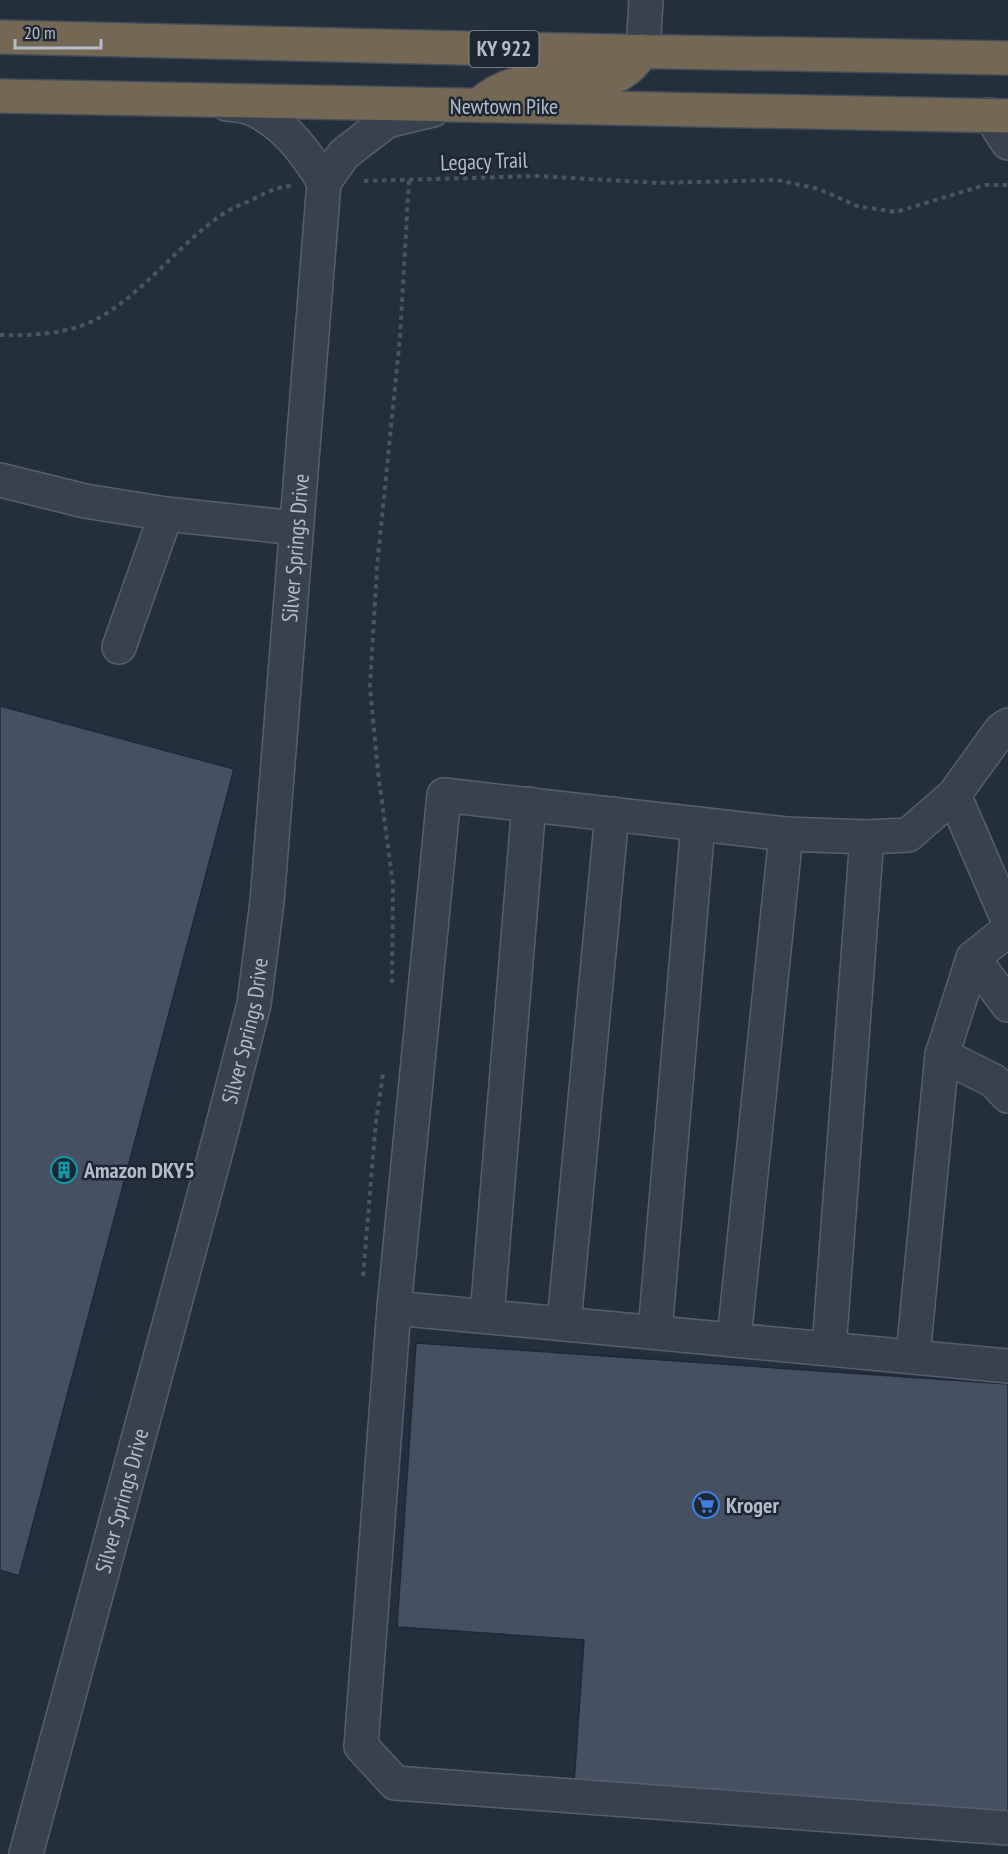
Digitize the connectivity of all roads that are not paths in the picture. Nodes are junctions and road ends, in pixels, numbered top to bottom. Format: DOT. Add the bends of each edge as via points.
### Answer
graph roads {
  1 [pos="646,0"];
  2 [pos="0,37"];
  3 [pos="643,51"];
  4 [pos="1008,58"];
  5 [pos="0,96"];
  6 [pos="215,101"];
  7 [pos="464,106"];
  8 [pos="999,116"];
  9 [pos="1008,143"];
  10 [pos="324,182"];
  11 [pos="0,480"];
  12 [pos="166,514"];
  13 [pos="296,528"];
  14 [pos="119,647"];
  15 [pos="1008,725"];
  16 [pos="954,795"];
  17 [pos="529,804"];
  18 [pos="612,814"];
  19 [pos="698,824"];
  20 [pos="786,834"];
  21 [pos="867,837"];
  22 [pos="1008,920"];
  23 [pos="1008,930"];
  24 [pos="973,958"];
  25 [pos="1007,1003"];
  26 [pos="942,1055"];
  27 [pos="1008,1096"];
  28 [pos="394,1308"];
  29 [pos="487,1316"];
  30 [pos="564,1323"];
  31 [pos="655,1332"];
  32 [pos="734,1339"];
  33 [pos="829,1348"];
  34 [pos="913,1356"];
  35 [pos="1008,1366"];
  36 [pos="1008,1828"];
  37 [pos="26,1854"];
  1 -- 3 [label="street"];
  2 -- 3 [label="highway, KY 922"];
  3 -- 4 [label="highway, KY 922"];
  3 -- 7 [label="highway" via="630,69 614,78 540,78"];
  5 -- 6 [label="highway, Newtown Pike"];
  6 -- 7 [label="highway, Newtown Pike"];
  6 -- 10 [label="street" via="254,109 285,129"];
  7 -- 8 [label="highway, Newtown Pike"];
  7 -- 10 [label="street" via="387,121 344,154"];
  8 -- 9 [label="street"];
  10 -- 13 [label="street, Silver Springs Drive"];
  11 -- 12 [label="street" via="85,501"];
  12 -- 13 [label="street"];
  12 -- 14 [label="street"];
  13 -- 37 [label="street, Silver Springs Drive" via="267,902 254,1004"];
  15 -- 16 [label="street"];
  16 -- 21 [label="street" via="908,835"];
  16 -- 22 [label="street"];
  17 -- 18 [label="street"];
  17 -- 28 [label="street" via="444,795"];
  17 -- 29 [label="street"];
  18 -- 19 [label="street"];
  18 -- 30 [label="street"];
  19 -- 20 [label="street"];
  19 -- 31 [label="street"];
  20 -- 21 [label="street"];
  20 -- 32 [label="street"];
  21 -- 33 [label="street"];
  23 -- 24 [label="street"];
  24 -- 25 [label="street"];
  24 -- 26 [label="street"];
  26 -- 27 [label="street" via="994,1082"];
  26 -- 34 [label="street"];
  28 -- 29 [label="street"];
  28 -- 36 [label="street" via="361,1746 395,1783"];
  29 -- 30 [label="street"];
  30 -- 31 [label="street"];
  31 -- 32 [label="street"];
  32 -- 33 [label="street"];
  33 -- 34 [label="street"];
  34 -- 35 [label="street"];
}
